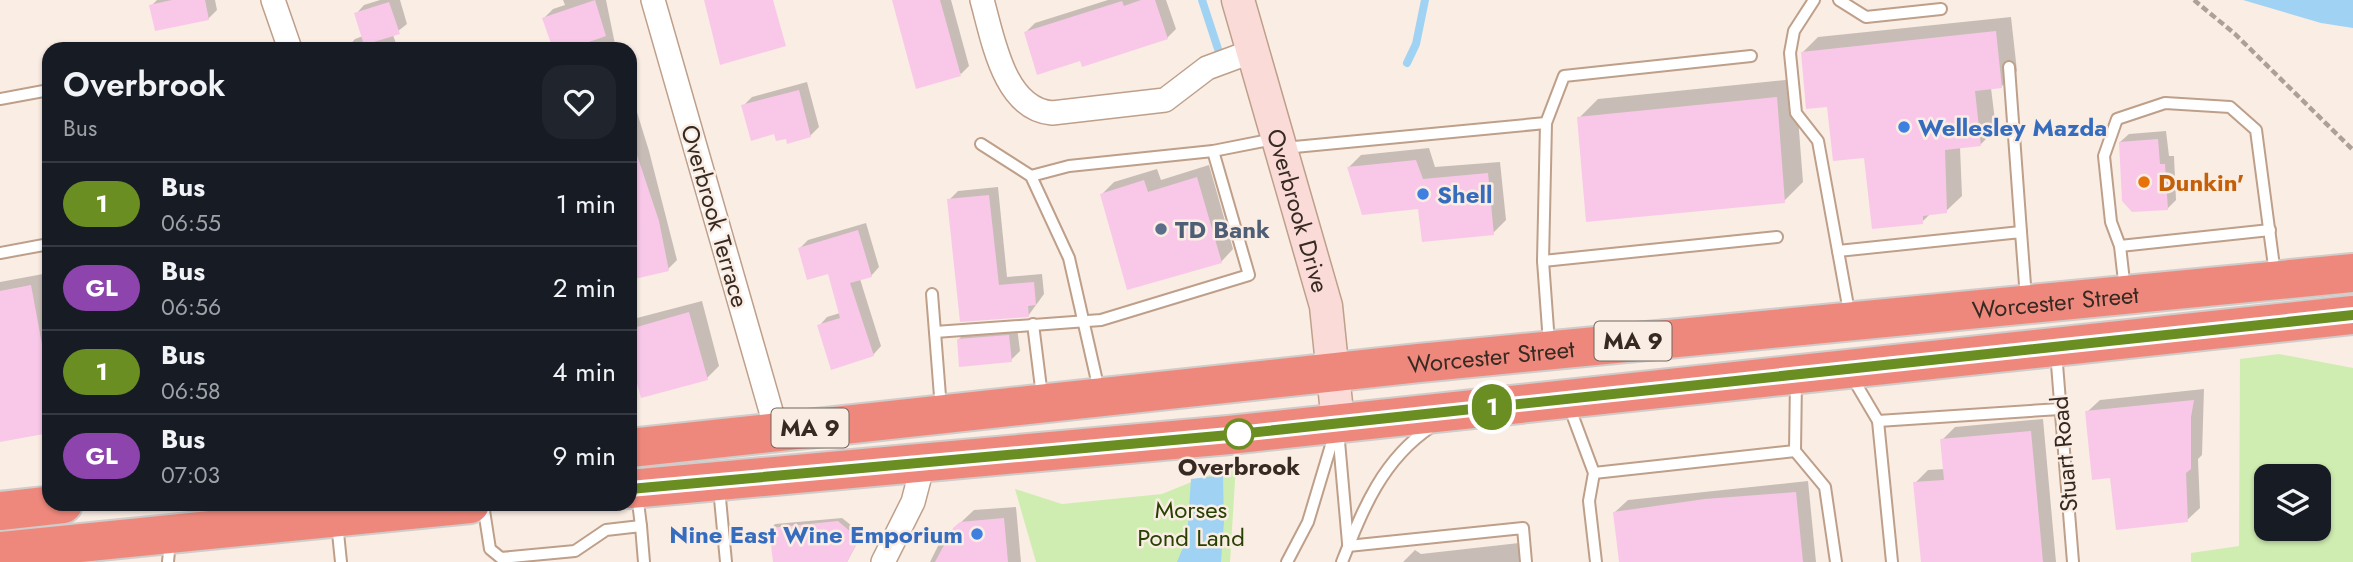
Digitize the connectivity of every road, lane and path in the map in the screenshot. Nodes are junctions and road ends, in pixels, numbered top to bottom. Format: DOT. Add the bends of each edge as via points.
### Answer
graph roads {
  1 [pos="273,0"];
  2 [pos="653,0"];
  3 [pos="982,0"];
  4 [pos="1238,0"];
  5 [pos="1814,0"];
  6 [pos="1839,0"];
  7 [pos="2194,0"];
  8 [pos="1941,9"];
  9 [pos="288,42"];
  10 [pos="1253,51"];
  11 [pos="1751,56"];
  12 [pos="2009,67"];
  13 [pos="42,91"];
  14 [pos="0,99"];
  15 [pos="1546,123"];
  16 [pos="981,144"];
  17 [pos="1280,144"];
  18 [pos="2353,150"];
  19 [pos="1213,151"];
  20 [pos="1031,176"];
  21 [pos="2270,230"];
  22 [pos="2021,232"];
  23 [pos="1777,237"];
  24 [pos="42,245"];
  25 [pos="2120,246"];
  26 [pos="1838,251"];
  27 [pos="0,253"];
  28 [pos="1543,261"];
  29 [pos="2353,273"];
  30 [pos="2276,280"];
  31 [pos="932,293"];
  32 [pos="2125,295"];
  33 [pos="2027,304"];
  34 [pos="2353,315"];
  35 [pos="1851,320"];
  36 [pos="1086,322"];
  37 [pos="1033,324"];
  38 [pos="935,332"];
  39 [pos="2055,346"];
  40 [pos="1550,349"];
  41 [pos="1847,369"];
  42 [pos="1334,372"];
  43 [pos="1796,374"];
  44 [pos="1100,396"];
  45 [pos="1566,399"];
  46 [pos="1042,402"];
  47 [pos="1466,409"];
  48 [pos="2060,409"];
  49 [pos="942,413"];
  50 [pos="1878,421"];
  51 [pos="1338,423"];
  52 [pos="777,432"];
  53 [pos="637,447"];
  54 [pos="1795,451"];
  55 [pos="923,464"];
  56 [pos="1594,473"];
  57 [pos="718,482"];
  58 [pos="637,489"];
  59 [pos="42,506"];
  60 [pos="637,510"];
  61 [pos="0,511"];
  62 [pos="398,511"];
  63 [pos="484,511"];
  64 [pos="336,517"];
  65 [pos="640,526"];
  66 [pos="1348,546"];
  67 [pos="169,548"];
  68 [pos="0,551"];
  69 [pos="341,562"];
  70 [pos="644,562"];
  71 [pos="726,562"];
  72 [pos="883,562"];
  73 [pos="1287,562"];
  74 [pos="1342,562"];
  75 [pos="1526,562"];
  76 [pos="1596,562"];
  77 [pos="1836,562"];
  78 [pos="1892,562"];
  79 [pos="2073,562"];
  1 -- 9 [label="street"];
  2 -- 52 [label="street, Overbrook Terrace"];
  3 -- 10 [label="street" via="1015,91 1036,112 1165,100 1207,68"];
  4 -- 10 [label="street, Overbrook Drive"];
  5 -- 26 [label="lane" via="1794,31 1790,53 1796,113 1818,141"];
  6 -- 8 [label="lane" via="1866,17"];
  7 -- 18 [label="path"];
  10 -- 17 [label="street, Overbrook Drive"];
  11 -- 15 [label="lane" via="1564,76"];
  12 -- 22 [label="lane"];
  13 -- 14 [label="lane"];
  15 -- 17 [label="lane"];
  15 -- 28 [label="lane"];
  16 -- 20 [label="lane"];
  17 -- 19 [label="lane"];
  17 -- 42 [label="street, Overbrook Drive" via="1326,306"];
  19 -- 20 [label="lane" via="1069,166"];
  19 -- 36 [label="lane" via="1249,275"];
  20 -- 36 [label="lane" via="1069,258"];
  21 -- 25 [label="lane"];
  21 -- 25 [label="lane" via="2256,130 2230,107 2165,103 2117,119 2104,156 2112,222"];
  21 -- 30 [label="lane"];
  22 -- 26 [label="lane"];
  22 -- 33 [label="lane"];
  23 -- 28 [label="lane"];
  24 -- 27 [label="lane"];
  25 -- 32 [label="lane"];
  26 -- 35 [label="lane"];
  28 -- 40 [label="lane"];
  29 -- 30 [label="highway, Worcester Street / MA 9"];
  30 -- 32 [label="highway, Worcester Street / MA 9"];
  31 -- 38 [label="lane"];
  32 -- 33 [label="highway, Worcester Street / MA 9"];
  33 -- 35 [label="highway, Worcester Street / MA 9"];
  34 -- 39 [label="highway, Worcester Street / MA 9"];
  35 -- 40 [label="highway, Worcester Street / MA 9"];
  36 -- 37 [label="lane"];
  36 -- 44 [label="lane"];
  37 -- 38 [label="lane"];
  37 -- 46 [label="lane"];
  38 -- 49 [label="lane"];
  39 -- 41 [label="highway, Worcester Street / MA 9"];
  39 -- 48 [label="lane, Stuart Road"];
  40 -- 42 [label="highway, Worcester Street / MA 9"];
  41 -- 43 [label="highway, Worcester Street / MA 9"];
  41 -- 50 [label="lane"];
  42 -- 44 [label="highway, Worcester Street / MA 9"];
  42 -- 51 [label="street, Overbrook Drive"];
  43 -- 45 [label="highway, Worcester Street / MA 9"];
  43 -- 54 [label="lane"];
  44 -- 46 [label="highway, Worcester Street / MA 9"];
  45 -- 47 [label="highway, Worcester Street / MA 9"];
  45 -- 56 [label="lane"];
  46 -- 49 [label="highway, Worcester Street / MA 9"];
  47 -- 51 [label="highway, Worcester Street / MA 9"];
  47 -- 66 [label="lane" via="1429,428 1391,464 1368,497"];
  48 -- 50 [label="lane"];
  48 -- 79 [label="lane, Stuart Road"];
  49 -- 52 [label="highway, Worcester Street / MA 9"];
  50 -- 78 [label="lane"];
  51 -- 55 [label="highway, Worcester Street / MA 9"];
  51 -- 66 [label="lane"];
  51 -- 73 [label="lane" via="1308,522"];
  52 -- 53 [label="highway, Worcester Street / MA 9"];
  54 -- 56 [label="lane"];
  54 -- 77 [label="lane" via="1825,487"];
  55 -- 57 [label="highway, Worcester Street / MA 9"];
  55 -- 72 [label="street" via="913,502"];
  56 -- 76 [label="lane" via="1589,501"];
  57 -- 58 [label="highway, Worcester Street / MA 9"];
  57 -- 71 [label="lane"];
  59 -- 61 [label="highway"];
  60 -- 65 [label="lane"];
  62 -- 64 [label="highway"];
  63 -- 65 [label="lane" via="490,549 501,558 575,551 606,530"];
  64 -- 67 [label="highway"];
  64 -- 69 [label="lane"];
  65 -- 70 [label="lane"];
  66 -- 74 [label="lane"];
  66 -- 75 [label="lane" via="1522,528"];
  67 -- 68 [label="highway"];
}
